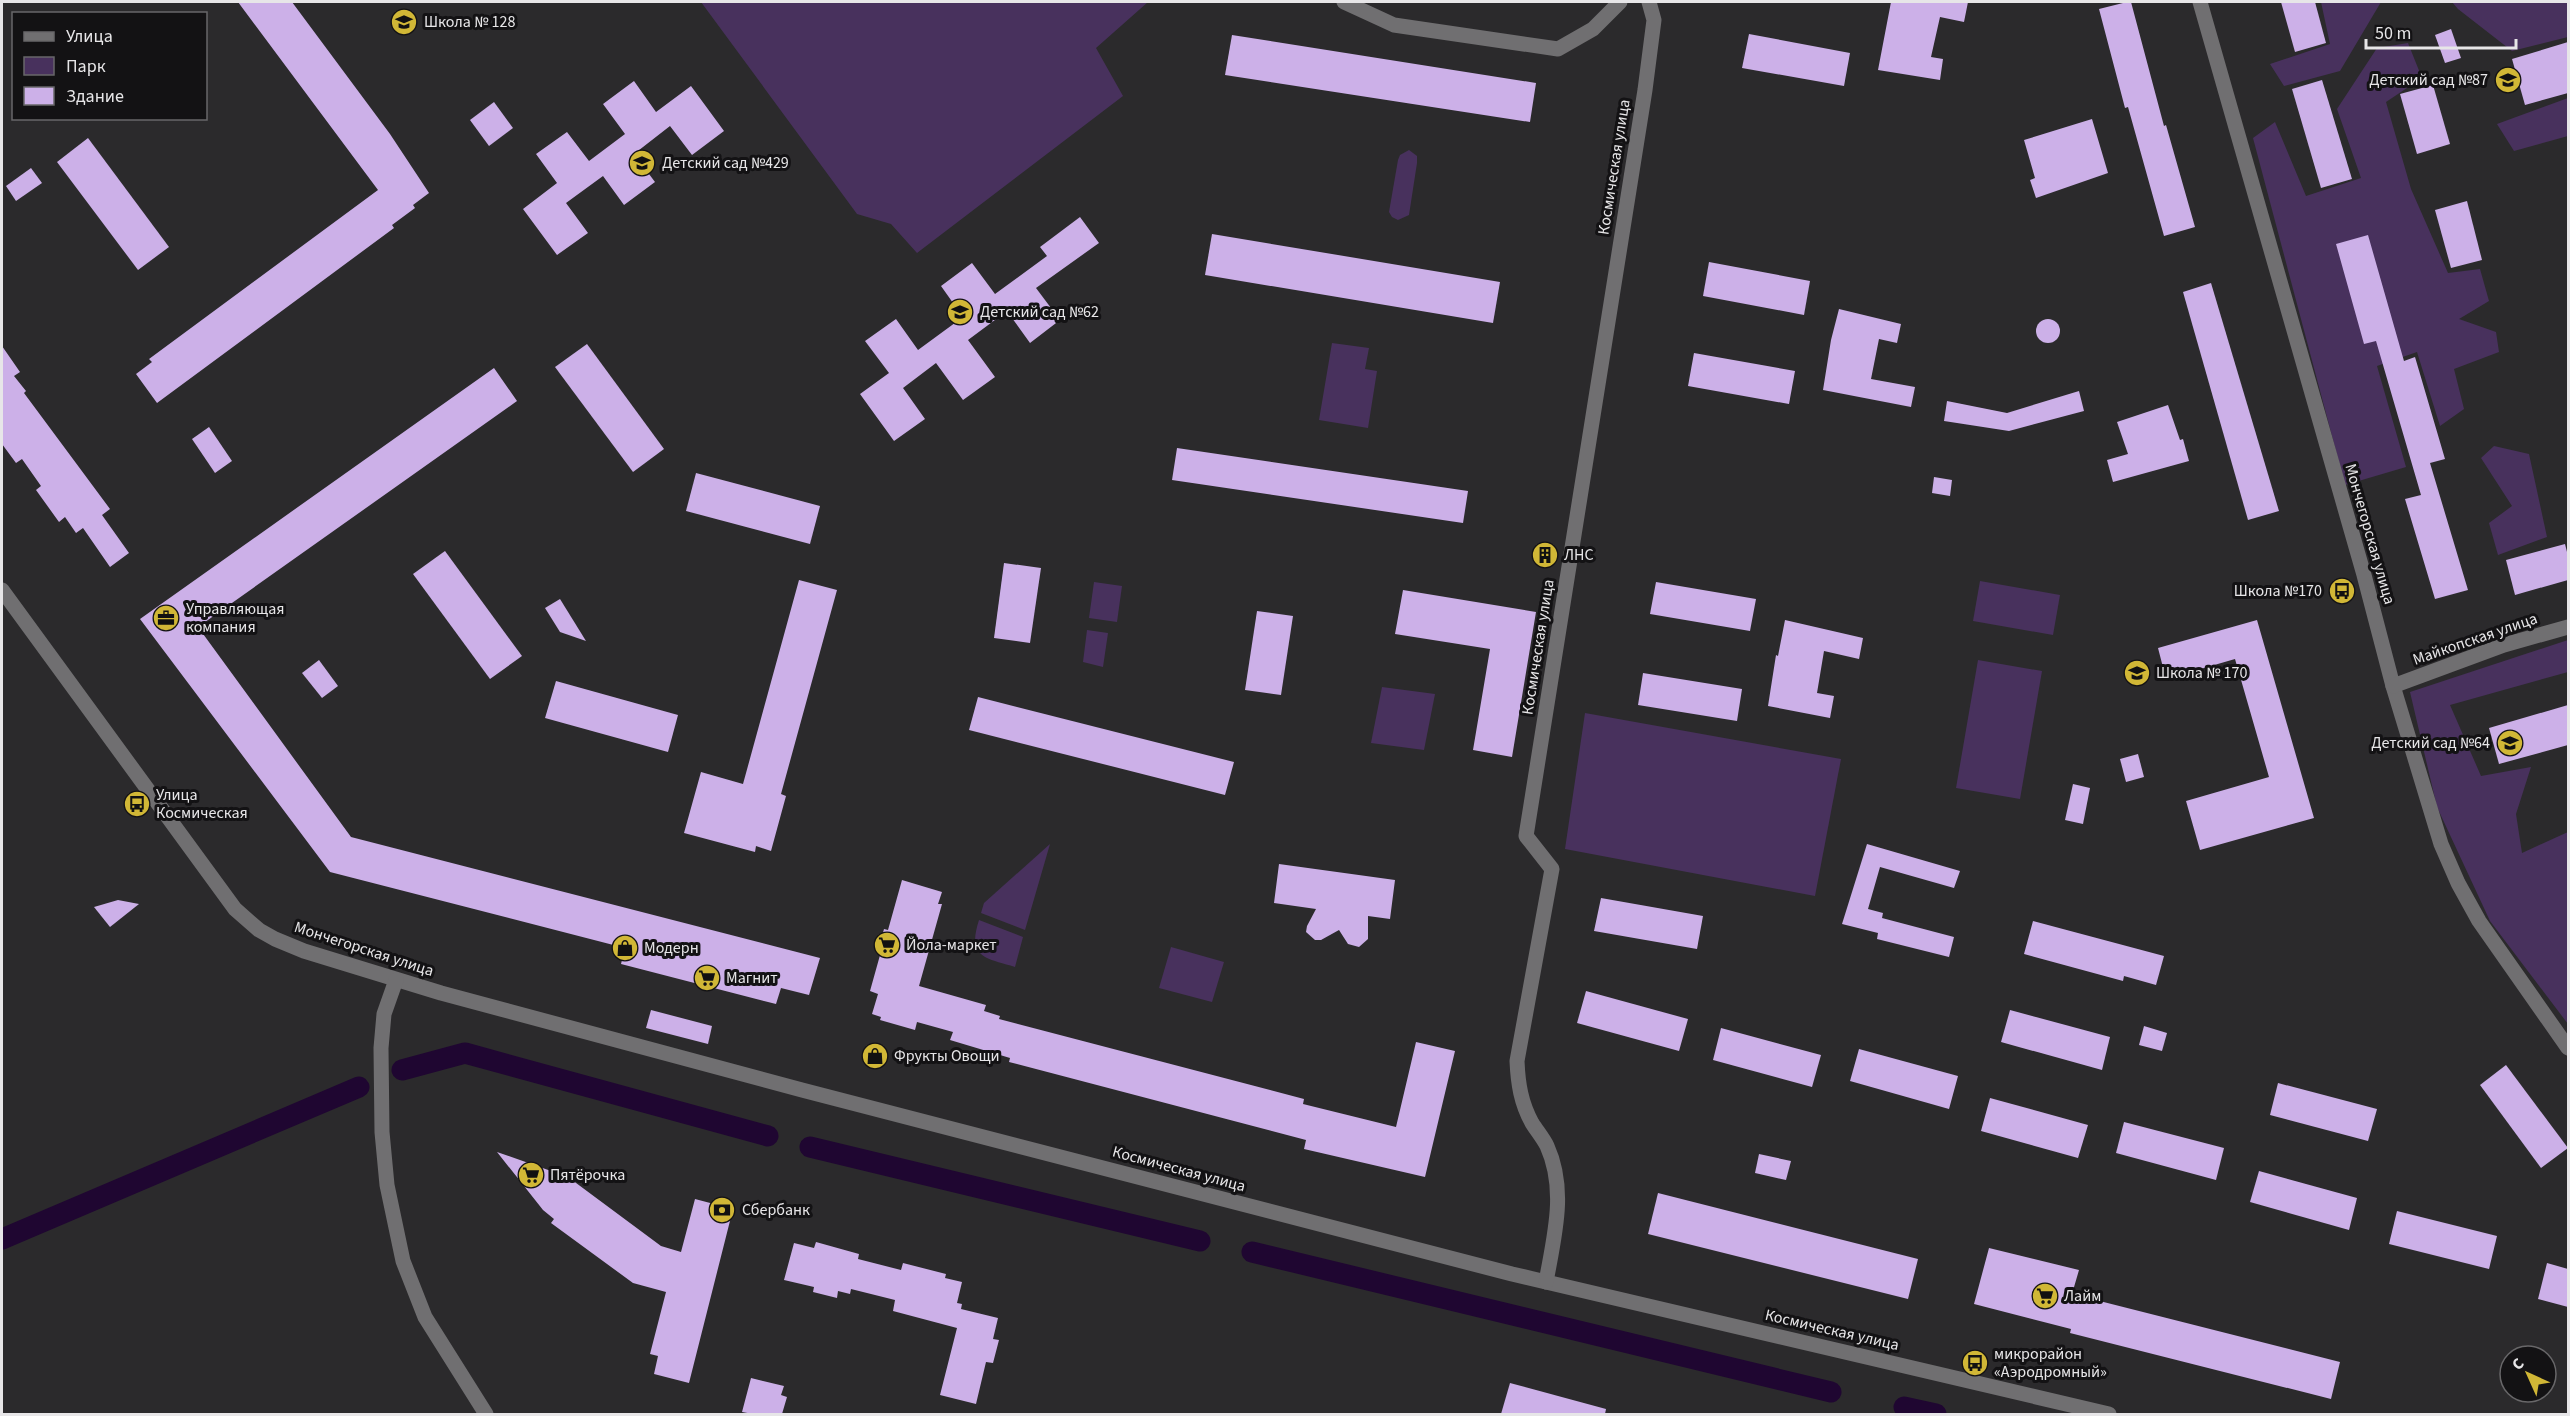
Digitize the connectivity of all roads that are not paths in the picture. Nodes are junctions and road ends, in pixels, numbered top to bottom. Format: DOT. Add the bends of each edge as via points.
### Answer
graph roads {
  1 [pos="1344,2"];
  2 [pos="1620,2"];
  3 [pos="1649,2"];
  4 [pos="2200,2"];
  5 [pos="2,590"];
  6 [pos="2568,627"];
  7 [pos="2394,686"];
  8 [pos="396,980"];
  9 [pos="2568,1048"];
  10 [pos="802,1090"];
  11 [pos="1546,1282"];
  12 [pos="486,1414"];
  13 [pos="2109,1414"];
  1 -- 2 [label="street" via="1394,25 1558,49 1593,29"];
  3 -- 11 [label="street, Космическая улица" via="1654,20 1645,90 1526,836 1552,869 1517,1061 1519,1092 1547,1146 1557,1180 1558,1214"];
  4 -- 7 [label="street, Мончегорская улица"];
  5 -- 8 [label="street, Мончегорская улица" via="235,909 275,939"];
  6 -- 7 [label="street, Майкопская улица" via="2504,645"];
  7 -- 9 [label="street, Мончегорская улица" via="2429,809 2458,884 2478,921"];
  8 -- 10 [label="street, Мончегорская улица"];
  8 -- 12 [label="street" via="384,1014 381,1048 381,1132 387,1185 403,1261 425,1317"];
  10 -- 11 [label="street, Космическая улица"];
  11 -- 13 [label="street, Космическая улица"];
}
